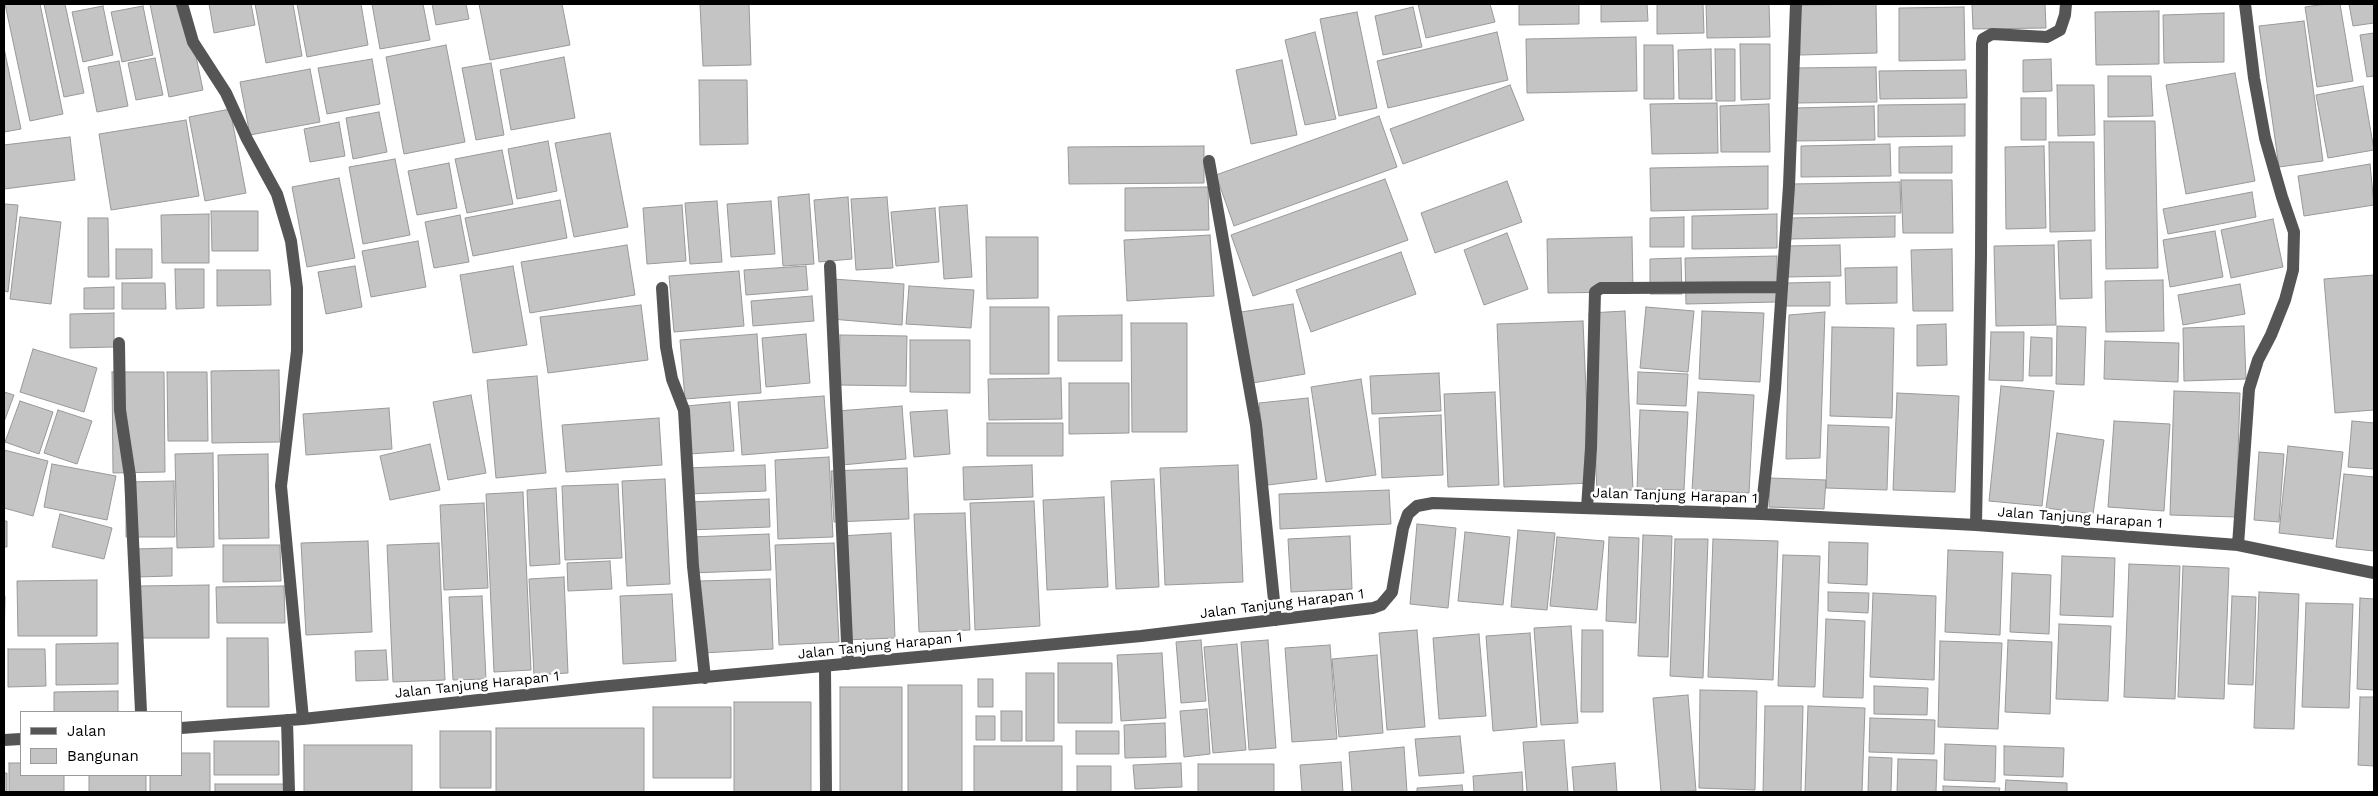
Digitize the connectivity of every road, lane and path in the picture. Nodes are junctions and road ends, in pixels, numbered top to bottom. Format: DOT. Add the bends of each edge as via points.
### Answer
graph roads {
  1 [pos="182,4"];
  2 [pos="1796,4"];
  3 [pos="2066,4"];
  4 [pos="2245,4"];
  5 [pos="1209,161"];
  6 [pos="830,266"];
  7 [pos="1782,287"];
  8 [pos="662,288"];
  9 [pos="119,343"];
  10 [pos="1587,508"];
  11 [pos="1761,514"];
  12 [pos="1976,525"];
  13 [pos="2238,545"];
  14 [pos="2374,573"];
  15 [pos="1276,620"];
  16 [pos="848,664"];
  17 [pos="825,667"];
  18 [pos="705,678"];
  19 [pos="141,711"];
  20 [pos="303,719"];
  21 [pos="287,720"];
  22 [pos="182,728"];
  23 [pos="20,739"];
  24 [pos="4,740"];
  25 [pos="289,792"];
  26 [pos="826,792"];
  1 -- 20 [label="street" via="193,42 226,93 277,194 291,241 297,288 296,351 281,486"];
  2 -- 7 [label="street"];
  3 -- 12 [label="street" via="2060,30 2047,37 1992,34 1983,39 1982,44"];
  4 -- 13 [label="street" via="2265,138 2294,232 2293,270 2285,300 2258,360 2249,389"];
  5 -- 15 [label="street" via="1256,425"];
  6 -- 16 [label="street"];
  7 -- 10 [label="street" via="1616,288 1595,292"];
  7 -- 11 [label="street" via="1776,389"];
  8 -- 18 [label="street" via="666,348 672,379 684,410"];
  9 -- 19 [label="street" via="120,410 130,476"];
  10 -- 11 [label="street, Jalan Tanjung Harapan 1"];
  10 -- 15 [label="street, Jalan Tanjung Harapan 1" via="1433,503 1417,506 1408,514 1403,528 1392,592 1380,605"];
  11 -- 12 [label="street, Jalan Tanjung Harapan 1"];
  12 -- 13 [label="street, Jalan Tanjung Harapan 1"];
  13 -- 14 [label="street, Jalan Tanjung Harapan 1"];
  15 -- 16 [label="street, Jalan Tanjung Harapan 1"];
  16 -- 17 [label="street, Jalan Tanjung Harapan 1"];
  17 -- 18 [label="street, Jalan Tanjung Harapan 1"];
  17 -- 26 [label="street"];
  18 -- 20 [label="street, Jalan Tanjung Harapan 1"];
  20 -- 21 [label="street, Jalan Tanjung Harapan 1"];
  21 -- 22 [label="street, Jalan Tanjung Harapan 1"];
  21 -- 25 [label="street"];
  23 -- 24 [label="street"];
}
